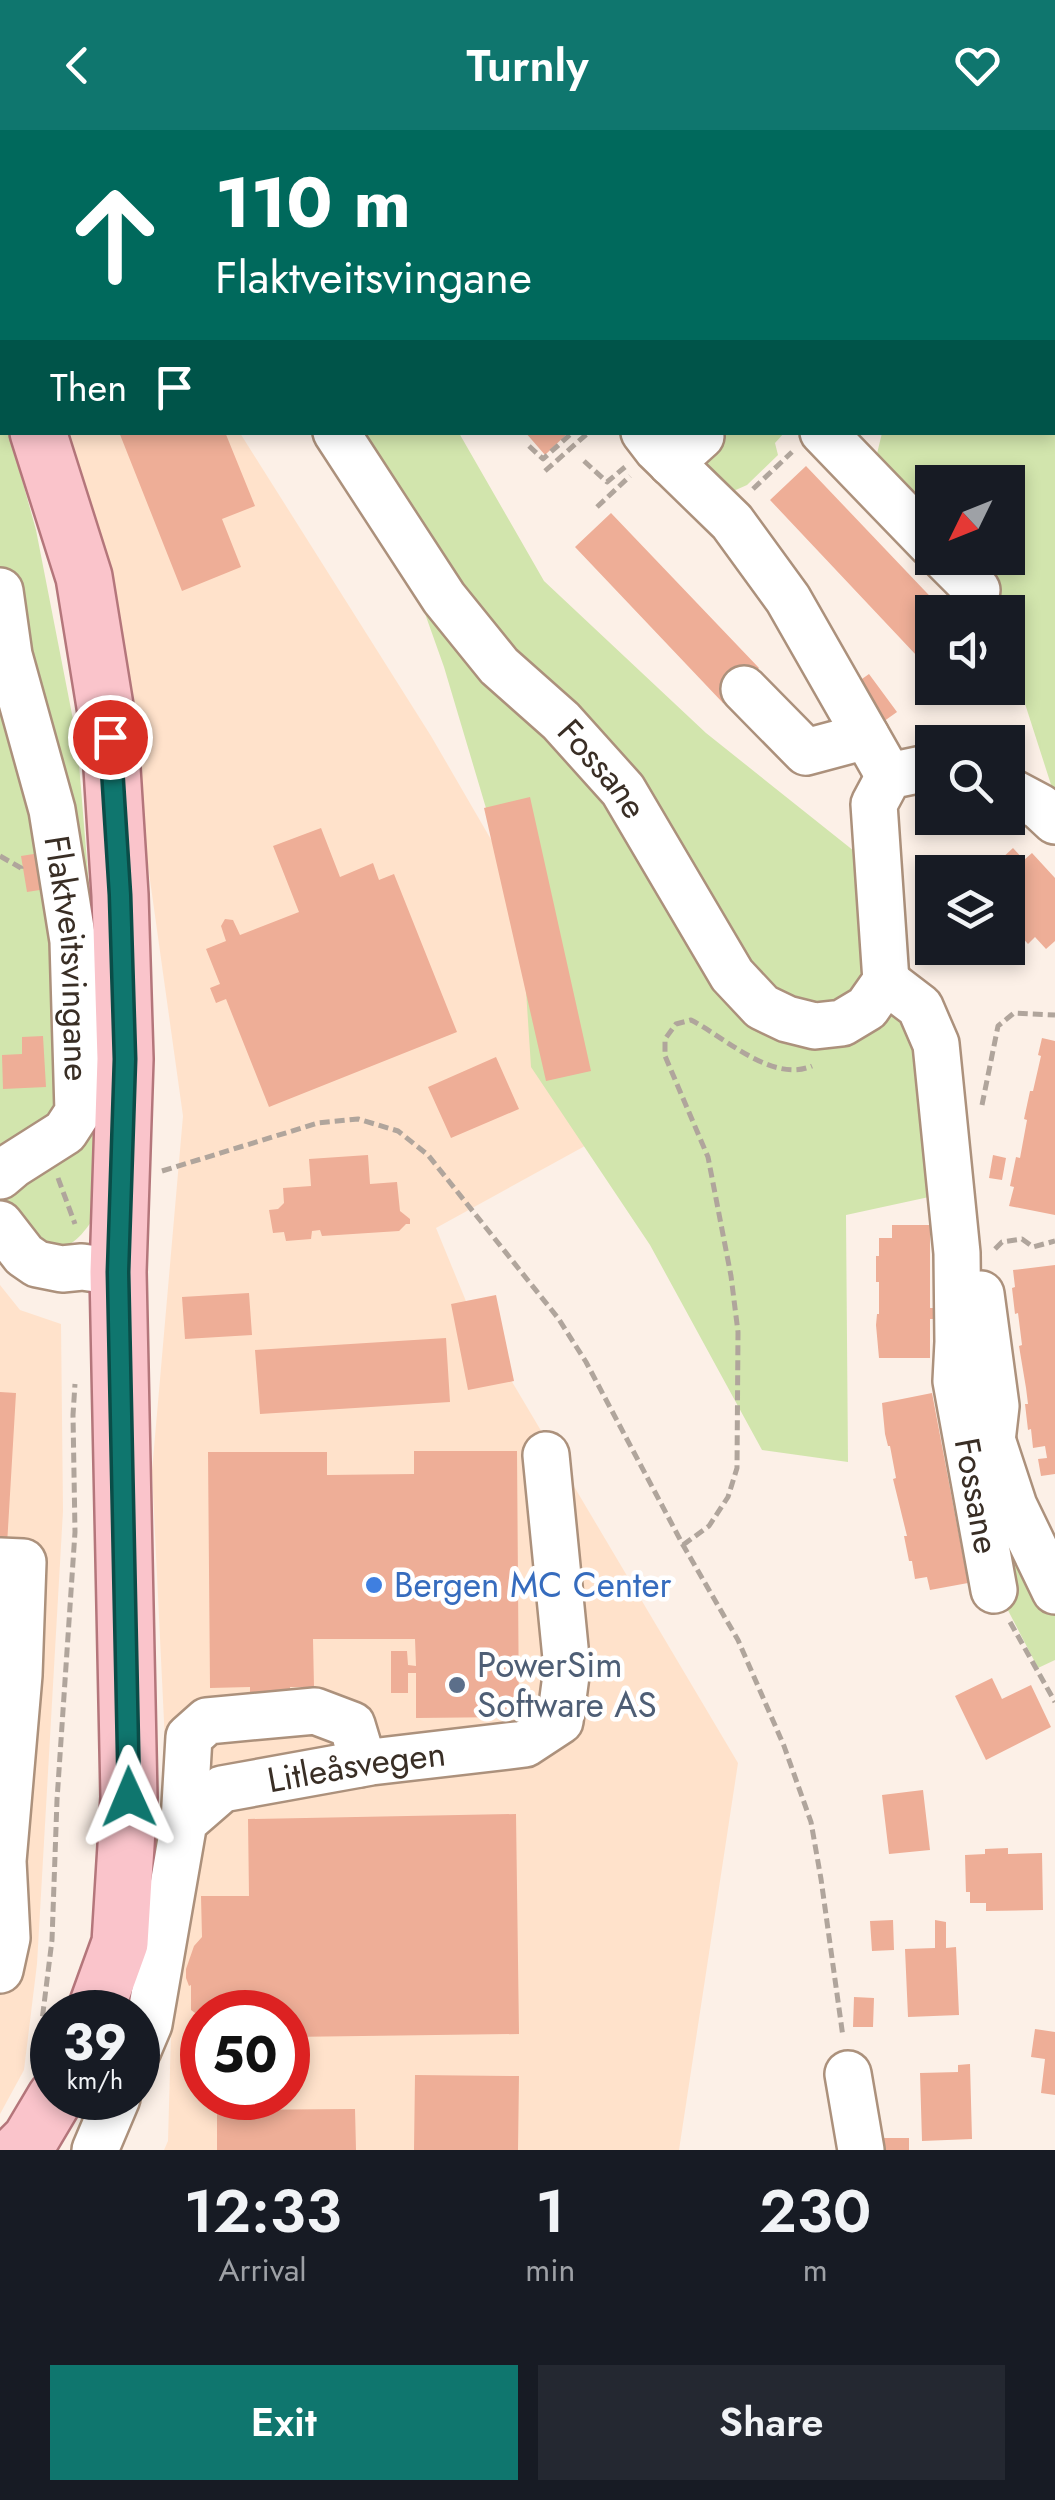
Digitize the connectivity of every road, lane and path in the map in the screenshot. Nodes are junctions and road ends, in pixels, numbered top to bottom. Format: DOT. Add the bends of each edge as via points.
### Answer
graph roads {
  1 [pos="39,435"];
  2 [pos="338,435"];
  3 [pos="570,435"];
  4 [pos="586,435"];
  5 [pos="811,438"];
  6 [pos="530,446"];
  7 [pos="660,450"];
  8 [pos="584,461"];
  9 [pos="546,471"];
  10 [pos="597,507"];
  11 [pos="726,516"];
  12 [pos="915,530"];
  13 [pos="962,575"];
  14 [pos="0,590"];
  15 [pos="977,590"];
  16 [pos="744,689"];
  17 [pos="866,736"];
  18 [pos="915,771"];
  19 [pos="889,776"];
  20 [pos="1025,799"];
  21 [pos="1055,821"];
  22 [pos="0,856"];
  23 [pos="24,881"];
  24 [pos="886,981"];
  25 [pos="1055,1015"];
  26 [pos="842,1023"];
  27 [pos="982,1106"];
  28 [pos="46,1146"];
  29 [pos="0,1176"];
  30 [pos="0,1224"];
  31 [pos="1055,1242"];
  32 [pos="100,1270"];
  33 [pos="980,1284"];
  34 [pos="958,1342"];
  35 [pos="75,1378"];
  36 [pos="992,1440"];
  37 [pos="546,1456"];
  38 [pos="683,1544"];
  39 [pos="0,1561"];
  40 [pos="994,1590"];
  41 [pos="1055,1591"];
  42 [pos="1055,1702"];
  43 [pos="359,1764"];
  44 [pos="184,1822"];
  45 [pos="0,1970"];
  46 [pos="50,1990"];
  47 [pos="103,1990"];
  48 [pos="155,1990"];
  49 [pos="848,2074"];
  50 [pos="36,2120"];
  51 [pos="108,2120"];
  52 [pos="20,2150"];
  53 [pos="95,2150"];
  54 [pos="861,2150"];
  1 -- 32 [label="main road, Flaktveitsvingane" via="84,577 110,737 125,1059"];
  2 -- 26 [label="street, Fossane" via="444,598 499,666 561,721 622,790 732,976 762,1007 787,1020"];
  3 -- 6 [label="path" via="543,460"];
  4 -- 9 [label="path"];
  5 -- 11 [label="path"];
  5 -- 12 [label="street"];
  7 -- 8 [label="path" via="607,482"];
  7 -- 10 [label="path"];
  7 -- 11 [label="street"];
  11 -- 17 [label="street" via="788,599"];
  13 -- 15 [label="street"];
  14 -- 28 [label="street, Flaktveitsvingane" via="10,655 52,810 72,940 78,1112"];
  16 -- 17 [label="street" via="806,752"];
  17 -- 19 [label="street"];
  18 -- 19 [label="street"];
  19 -- 24 [label="street" via="874,804"];
  20 -- 21 [label="street"];
  22 -- 23 [label="path" via="21,868"];
  24 -- 26 [label="street" via="866,1008"];
  24 -- 34 [label="street, Fossane" via="920,1007 936,1044 957,1253"];
  25 -- 27 [label="path" via="1014,1013 998,1026"];
  26 -- 38 [label="path" via="840,1047 801,1070 764,1064 692,1020 676,1024 665,1039 665,1056 708,1157 738,1332 737,1468 709,1526"];
  28 -- 29 [label="street, Flaktveitsvingane"];
  28 -- 32 [label="path"];
  30 -- 32 [label="street" via="37,1264"];
  31 -- 33 [label="path" via="1002,1242"];
  32 -- 47 [label="main road, Flaktveitsvingane" via="129,1797 120,1943"];
  33 -- 36 [label="street, Fossane" via="996,1406"];
  34 -- 36 [label="street, Fossane"];
  34 -- 40 [label="street, Fossane" via="956,1381"];
  35 -- 46 [label="path" via="75,1532"];
  36 -- 41 [label="street, Fossane" via="1014,1506"];
  37 -- 43 [label="street, Litleåsvegen" via="567,1668 560,1722 525,1744"];
  39 -- 45 [label="street" via="23,1562 3,1860 7,1938"];
  40 -- 42 [label="path"];
  43 -- 44 [label="street, Litleåsvegen" via="222,1789"];
  43 -- 44 [label="street" via="352,1725 315,1711 208,1721 189,1737"];
  44 -- 48 [label="street"];
  49 -- 54 [label="street"];
  50 -- 52 [label="main road"];
  51 -- 53 [label="street"];
}
